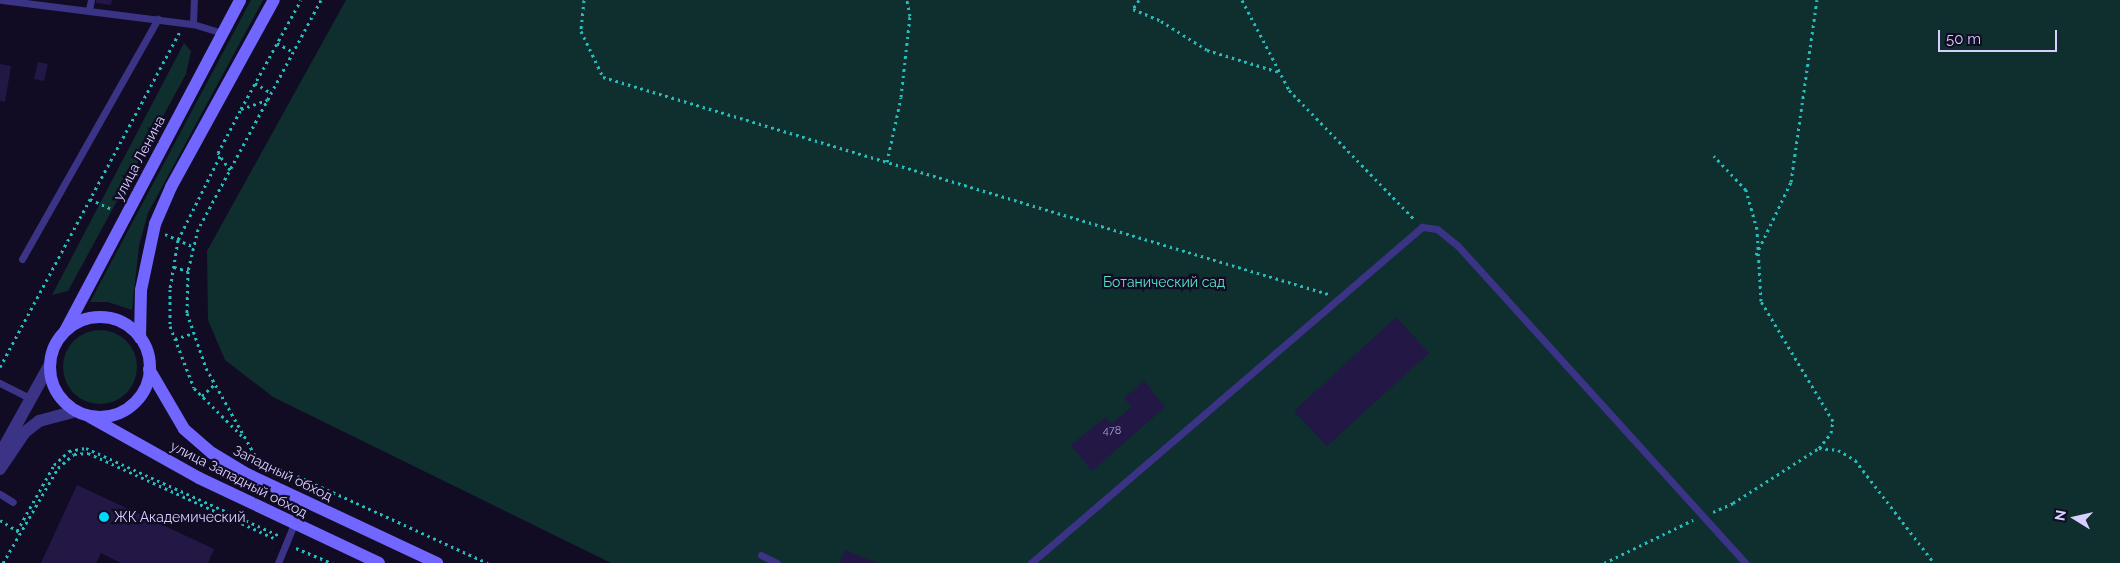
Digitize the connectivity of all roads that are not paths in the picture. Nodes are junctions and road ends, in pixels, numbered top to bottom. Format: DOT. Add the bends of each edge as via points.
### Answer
graph roads {
  1 [pos="2,0"];
  2 [pos="91,0"];
  3 [pos="194,0"];
  4 [pos="240,0"];
  5 [pos="274,0"];
  6 [pos="89,10"];
  7 [pos="158,19"];
  8 [pos="193,24"];
  9 [pos="222,33"];
  10 [pos="22,259"];
  11 [pos="65,331"];
  12 [pos="140,338"];
  13 [pos="50,364"];
  14 [pos="150,370"];
  15 [pos="0,383"];
  16 [pos="30,398"];
  17 [pos="76,412"];
  18 [pos="90,416"];
  19 [pos="0,454"];
  20 [pos="0,468"];
  21 [pos="0,494"];
  22 [pos="13,502"];
  23 [pos="294,524"];
  24 [pos="761,555"];
  25 [pos="278,563"];
  26 [pos="378,563"];
  27 [pos="437,563"];
  28 [pos="777,563"];
  29 [pos="1031,563"];
  30 [pos="1745,563"];
  1 -- 6 [label="lane"];
  2 -- 6 [label="lane"];
  3 -- 8 [label="lane"];
  4 -- 9 [label="main road, улица Ленина"];
  5 -- 12 [label="main road" via="171,187 155,224 141,290"];
  6 -- 7 [label="lane"];
  7 -- 8 [label="lane"];
  7 -- 10 [label="lane"];
  8 -- 9 [label="lane"];
  9 -- 11 [label="main road, улица Ленина"];
  11 -- 12 [label="main road" via="79,321 104,318 128,326"];
  11 -- 13 [label="main road" via="54,346"];
  12 -- 14 [label="main road" via="148,353"];
  13 -- 16 [label="street"];
  13 -- 17 [label="main road" via="52,383 61,399"];
  14 -- 18 [label="main road" via="137,401 123,412 107,417"];
  14 -- 27 [label="main road, Западный обход" via="184,429 212,454 247,474"];
  15 -- 16 [label="lane"];
  16 -- 19 [label="street"];
  17 -- 18 [label="main road"];
  17 -- 20 [label="street" via="59,413 39,421 25,432"];
  18 -- 23 [label="main road, улица Западный обход" via="199,478"];
  21 -- 22 [label="lane"];
  23 -- 25 [label="lane"];
  23 -- 26 [label="main road, улица Западный обход"];
  24 -- 28 [label="lane"];
  29 -- 30 [label="lane" via="1422,227 1437,229 1458,246"];
}
